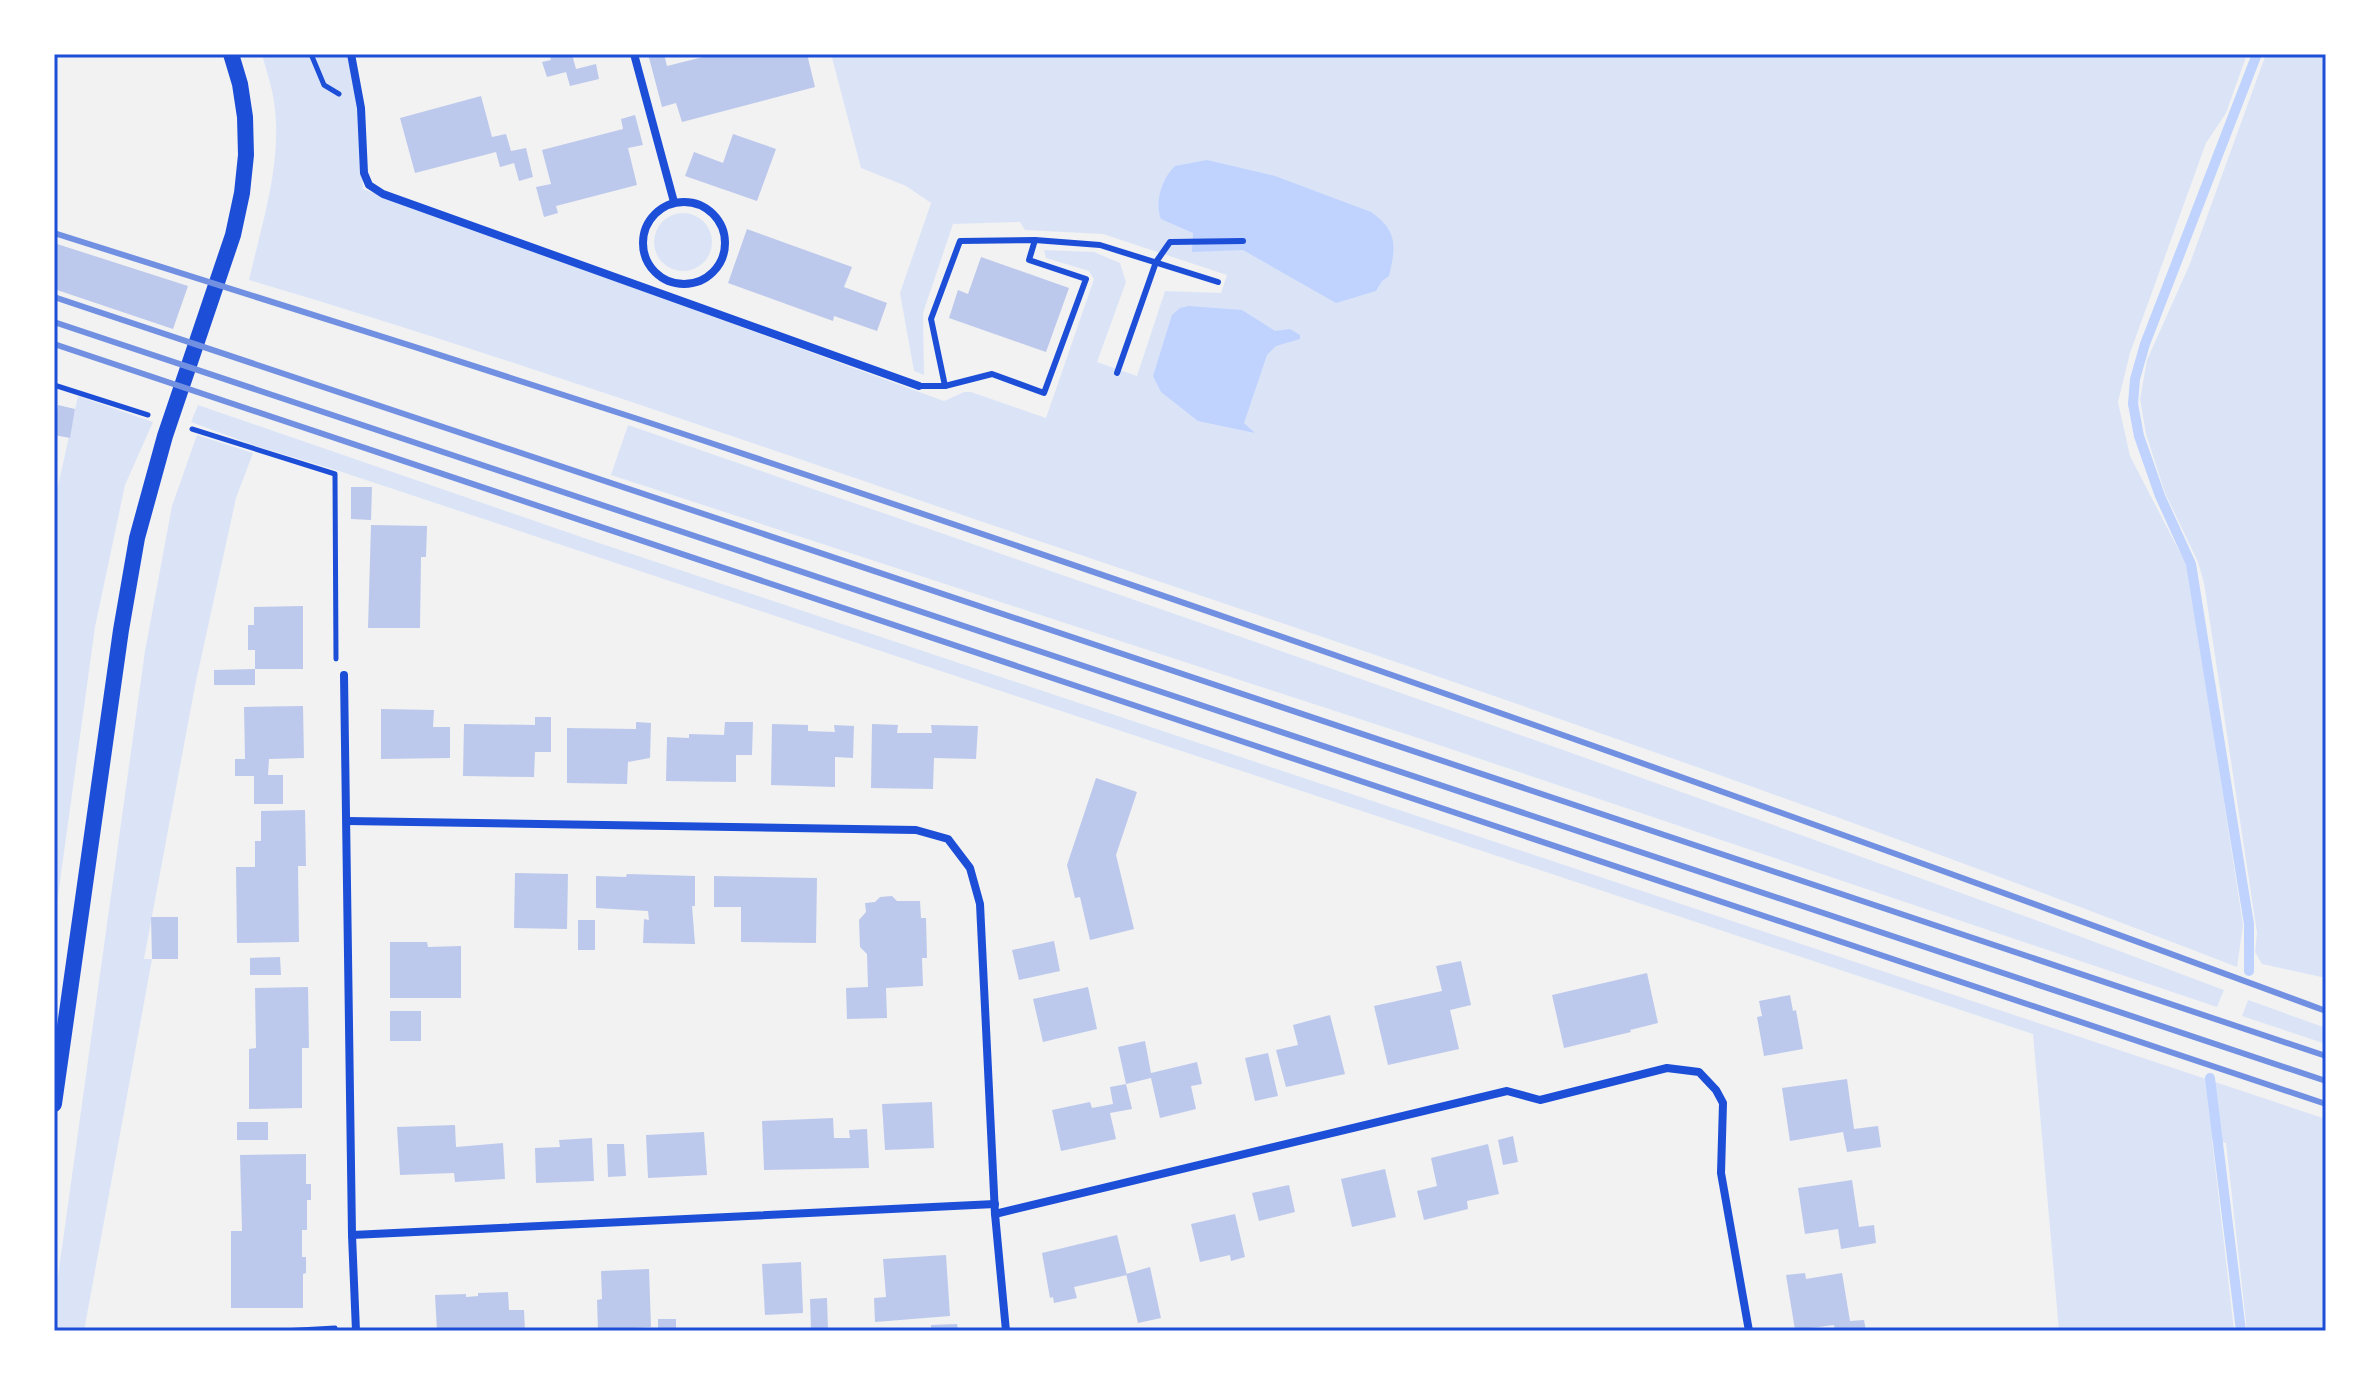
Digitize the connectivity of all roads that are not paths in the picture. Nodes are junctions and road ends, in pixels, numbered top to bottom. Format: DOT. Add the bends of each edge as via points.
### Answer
graph roads {
  1 [pos="231,54"];
  2 [pos="351,54"];
  3 [pos="634,54"];
  4 [pos="674,202"];
  5 [pos="1035,240"];
  6 [pos="1243,241"];
  7 [pos="1156,262"];
  8 [pos="667,281"];
  9 [pos="1218,282"];
  10 [pos="662,293"];
  11 [pos="1117,373"];
  12 [pos="919,386"];
  13 [pos="945,386"];
  14 [pos="344,675"];
  15 [pos="347,821"];
  16 [pos="54,1104"];
  17 [pos="995,1204"];
  18 [pos="995,1214"];
  19 [pos="352,1235"];
  20 [pos="356,1329"];
  21 [pos="1006,1331"];
  22 [pos="1749,1331"];
  1 -- 16 [label="main road" via="240,84 246,155 233,235 165,436 137,538"];
  2 -- 10 [label="street" via="369,185"];
  3 -- 4 [label="street"];
  4 -- 8 [label="street" via="652,215 642,239 648,264"];
  4 -- 8 [label="street" via="700,204 711,211 720,221 726,246 705,279 693,284"];
  5 -- 7 [label="lane" via="1100,245"];
  5 -- 13 [label="lane" via="960,241 931,319"];
  5 -- 13 [label="lane" via="1029,260 1086,279 1044,393 992,374"];
  6 -- 7 [label="lane" via="1170,242"];
  7 -- 9 [label="lane"];
  7 -- 11 [label="lane"];
  8 -- 10 [label="street"];
  10 -- 12 [label="street"];
  12 -- 13 [label="lane"];
  14 -- 15 [label="street"];
  15 -- 17 [label="street" via="916,830 948,839 970,868 980,904"];
  15 -- 19 [label="street"];
  17 -- 18 [label="street"];
  17 -- 19 [label="street"];
  18 -- 21 [label="street"];
  18 -- 22 [label="street" via="1507,1091 1540,1100 1667,1068 1685,1069 1708,1079 1723,1103 1721,1173"];
  19 -- 20 [label="street"];
}
